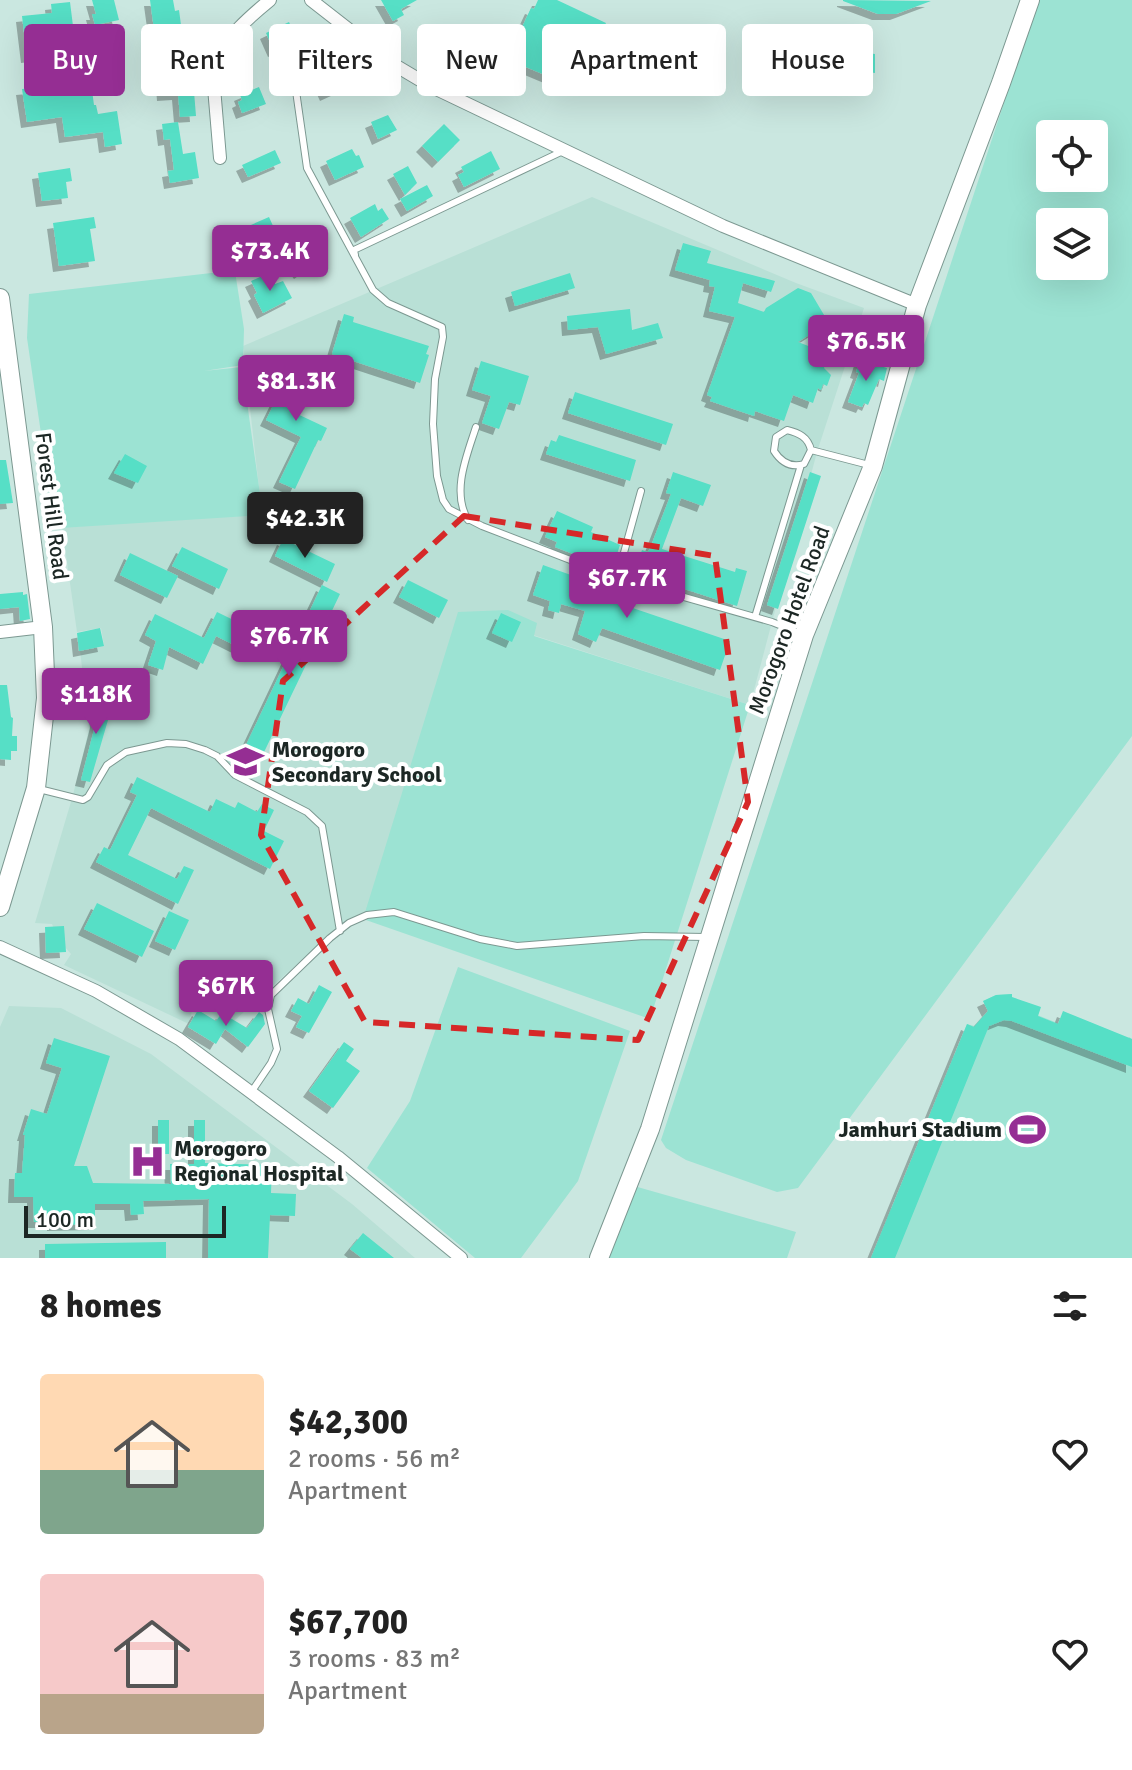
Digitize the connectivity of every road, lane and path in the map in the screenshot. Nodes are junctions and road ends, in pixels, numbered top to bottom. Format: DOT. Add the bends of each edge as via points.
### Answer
graph roads {
  1 [pos="270,0"];
  2 [pos="311,0"];
  3 [pos="1030,0"];
  4 [pos="297,96"];
  5 [pos="567,150"];
  6 [pos="220,158"];
  7 [pos="356,258"];
  8 [pos="0,298"];
  9 [pos="917,305"];
  10 [pos="5,376"];
  11 [pos="476,427"];
  12 [pos="811,450"];
  13 [pos="801,465"];
  14 [pos="873,466"];
  15 [pos="641,491"];
  16 [pos="482,526"];
  17 [pos="617,578"];
  18 [pos="755,617"];
  19 [pos="43,627"];
  20 [pos="0,632"];
  21 [pos="804,635"];
  22 [pos="36,788"];
  23 [pos="0,907"];
  24 [pos="340,933"];
  25 [pos="710,937"];
  26 [pos="0,947"];
  27 [pos="252,1091"];
  28 [pos="461,1258"];
  29 [pos="599,1258"];
  1 -- 6 [label="street" via="251,13 212,64"];
  2 -- 5 [label="street" via="430,86"];
  3 -- 9 [label="street, Morogoro Hotel Road"];
  4 -- 7 [label="lane" via="307,168"];
  5 -- 7 [label="lane" via="354,250"];
  5 -- 9 [label="street" via="723,226"];
  7 -- 16 [label="lane" via="379,298 442,327 434,405 437,476 449,509"];
  8 -- 10 [label="street, Forest Hill Road"];
  9 -- 14 [label="street, Morogoro Hotel Road"];
  10 -- 19 [label="street, Forest Hill Road"];
  11 -- 16 [label="lane" via="462,474 461,504 468,519"];
  12 -- 13 [label="lane"];
  12 -- 13 [label="lane" via="796,432 783,431 776,437 773,447 779,458"];
  12 -- 14 [label="lane"];
  13 -- 18 [label="lane"];
  14 -- 21 [label="street, Morogoro Hotel Road"];
  15 -- 17 [label="lane"];
  16 -- 17 [label="lane"];
  17 -- 18 [label="lane"];
  18 -- 21 [label="lane"];
  19 -- 20 [label="street"];
  19 -- 22 [label="street, Forest Hill Road" via="46,698"];
  21 -- 25 [label="street, Morogoro Hotel Road"];
  22 -- 23 [label="street, Forest Hill Road"];
  22 -- 24 [label="lane" via="83,800 107,765 126,752 167,743 205,750 235,775 307,812 322,826"];
  24 -- 25 [label="lane" via="359,918 389,911 517,946 644,936"];
  24 -- 27 [label="lane" via="269,998 277,1049"];
  25 -- 29 [label="street, Morogoro Hotel Road" via="650,1129"];
  26 -- 27 [label="street" via="136,1013"];
  27 -- 28 [label="street"];
}
